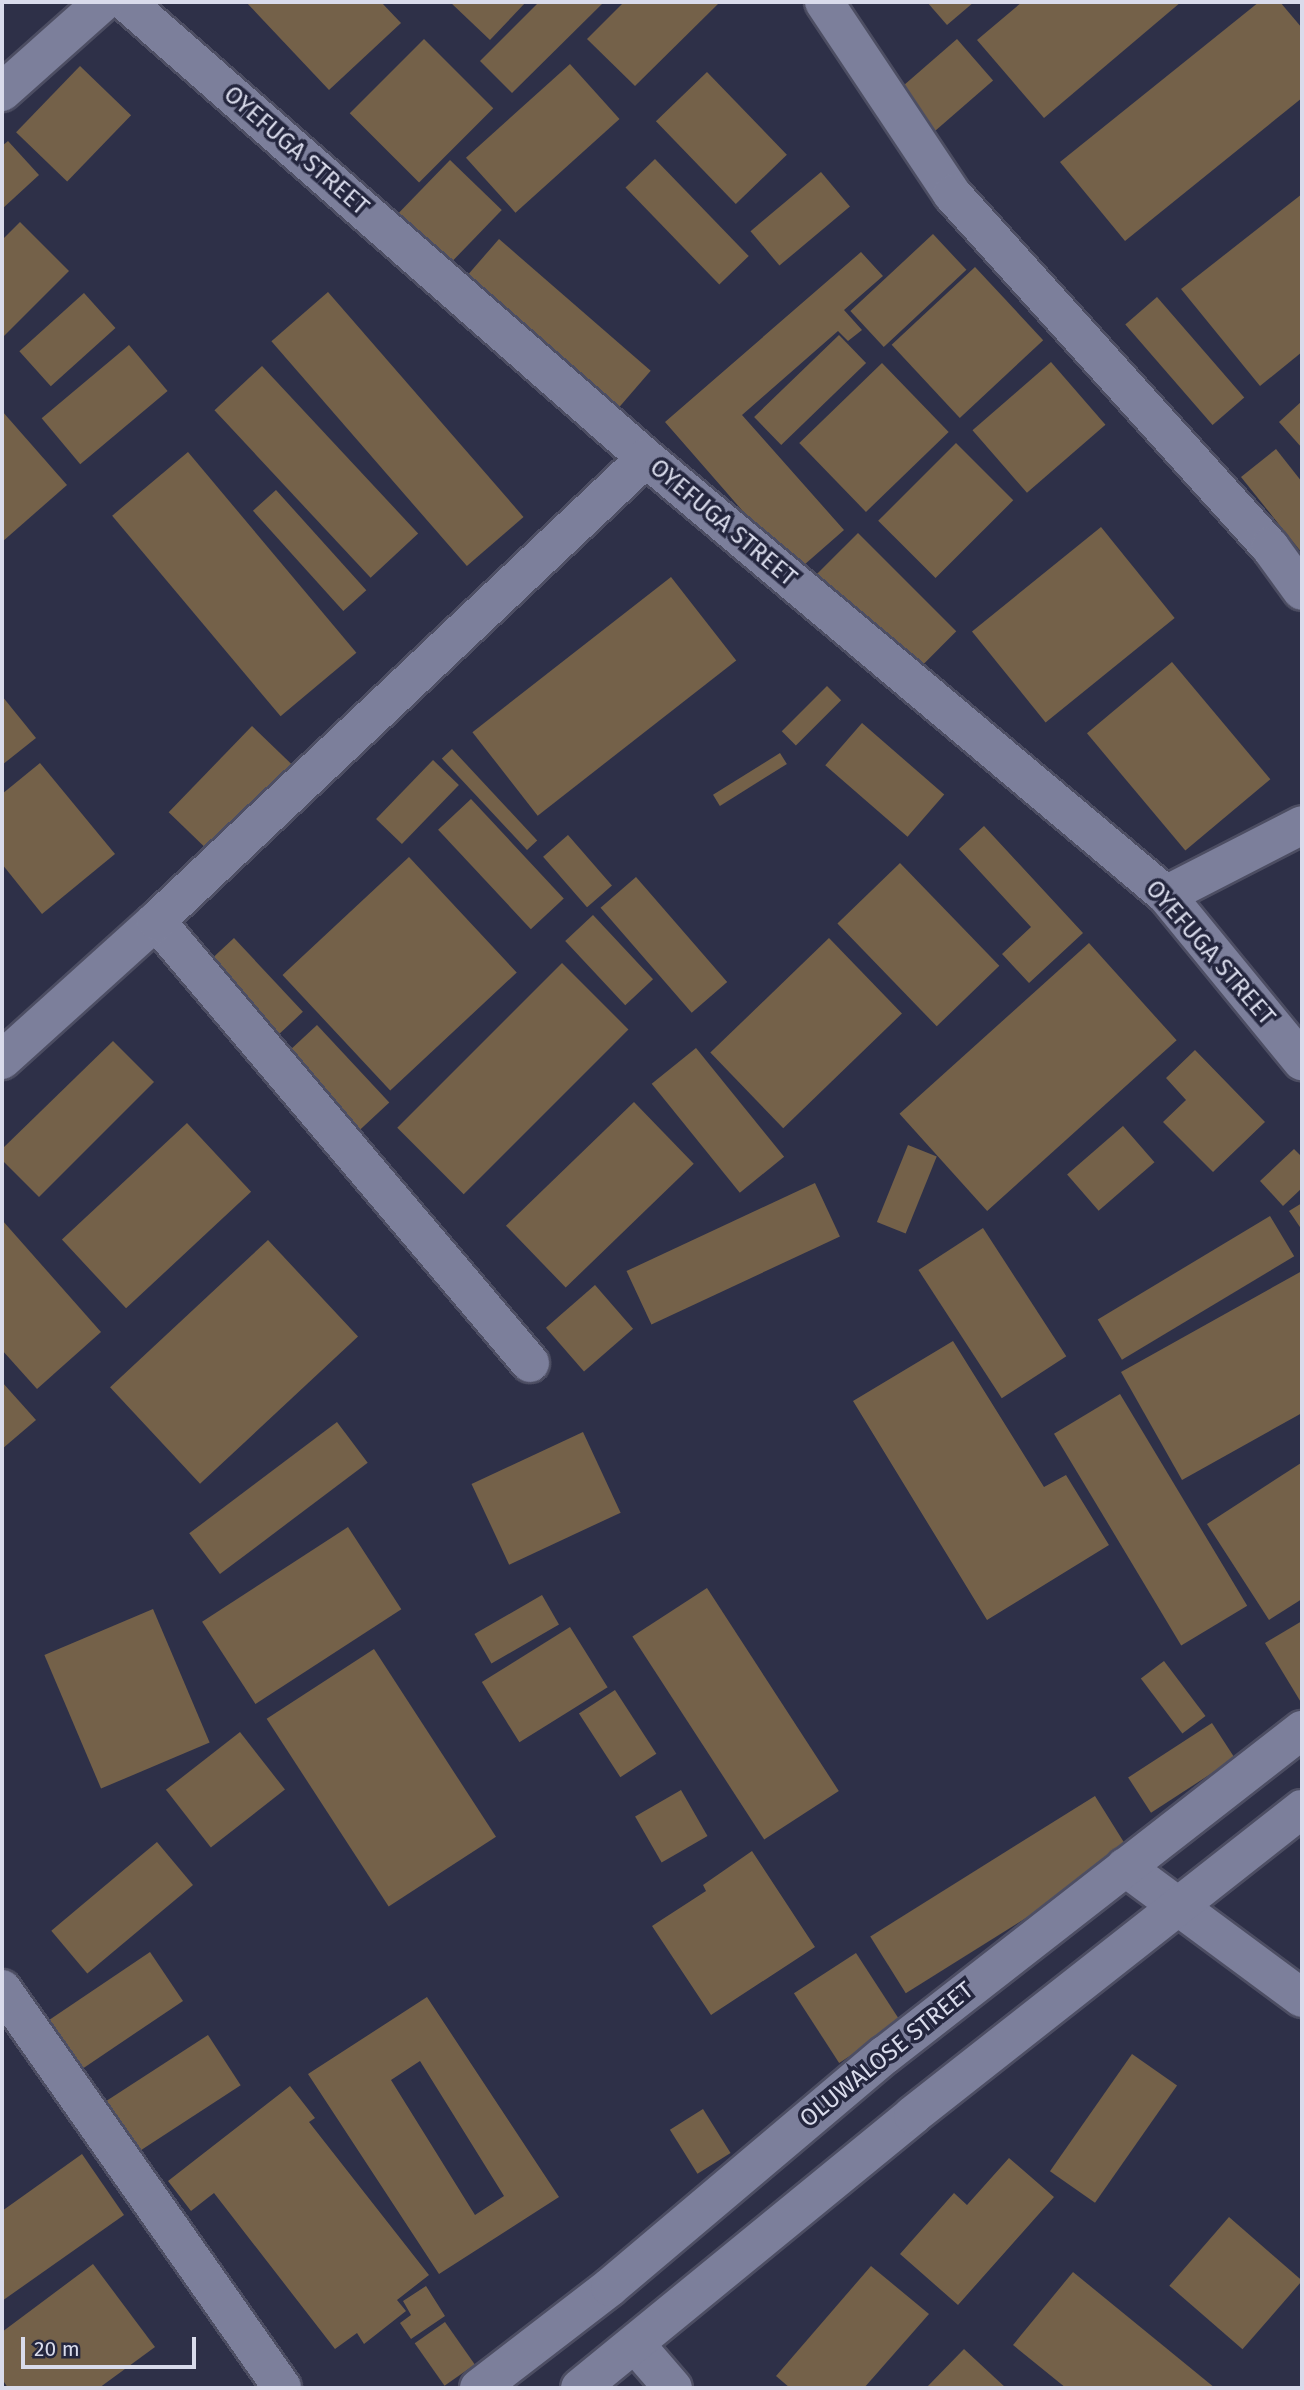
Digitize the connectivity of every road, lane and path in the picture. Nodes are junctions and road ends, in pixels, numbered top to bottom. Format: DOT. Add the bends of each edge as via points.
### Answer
graph roads {
  1 [pos="103,2"];
  2 [pos="126,2"];
  3 [pos="824,2"];
  4 [pos="2,92"];
  5 [pos="646,458"];
  6 [pos="1302,591"];
  7 [pos="1302,825"];
  8 [pos="1166,895"];
  9 [pos="156,921"];
  10 [pos="2,1060"];
  11 [pos="1302,1061"];
  12 [pos="530,1363"];
  13 [pos="1302,1730"];
  14 [pos="1302,1808"];
  15 [pos="1125,1867"];
  16 [pos="1176,1904"];
  17 [pos="2,1989"];
  18 [pos="1302,1998"];
  19 [pos="635,2344"];
  20 [pos="282,2388"];
  21 [pos="479,2388"];
  22 [pos="580,2388"];
  23 [pos="674,2388"];
  1 -- 4 [label="street"];
  2 -- 5 [label="street, OYEFUGA STREET"];
  3 -- 6 [label="street" via="952,194 1270,547"];
  5 -- 8 [label="street, OYEFUGA STREET"];
  5 -- 9 [label="street"];
  7 -- 8 [label="street"];
  8 -- 11 [label="street, OYEFUGA STREET"];
  9 -- 10 [label="street"];
  9 -- 12 [label="street"];
  13 -- 15 [label="street, OLUWALOSE STREET"];
  14 -- 16 [label="street"];
  15 -- 16 [label="street"];
  15 -- 21 [label="street, OLUWALOSE STREET" via="885,2055 610,2287"];
  16 -- 18 [label="street"];
  16 -- 19 [label="street"];
  17 -- 20 [label="street"];
  19 -- 22 [label="street"];
  19 -- 23 [label="street"];
}
